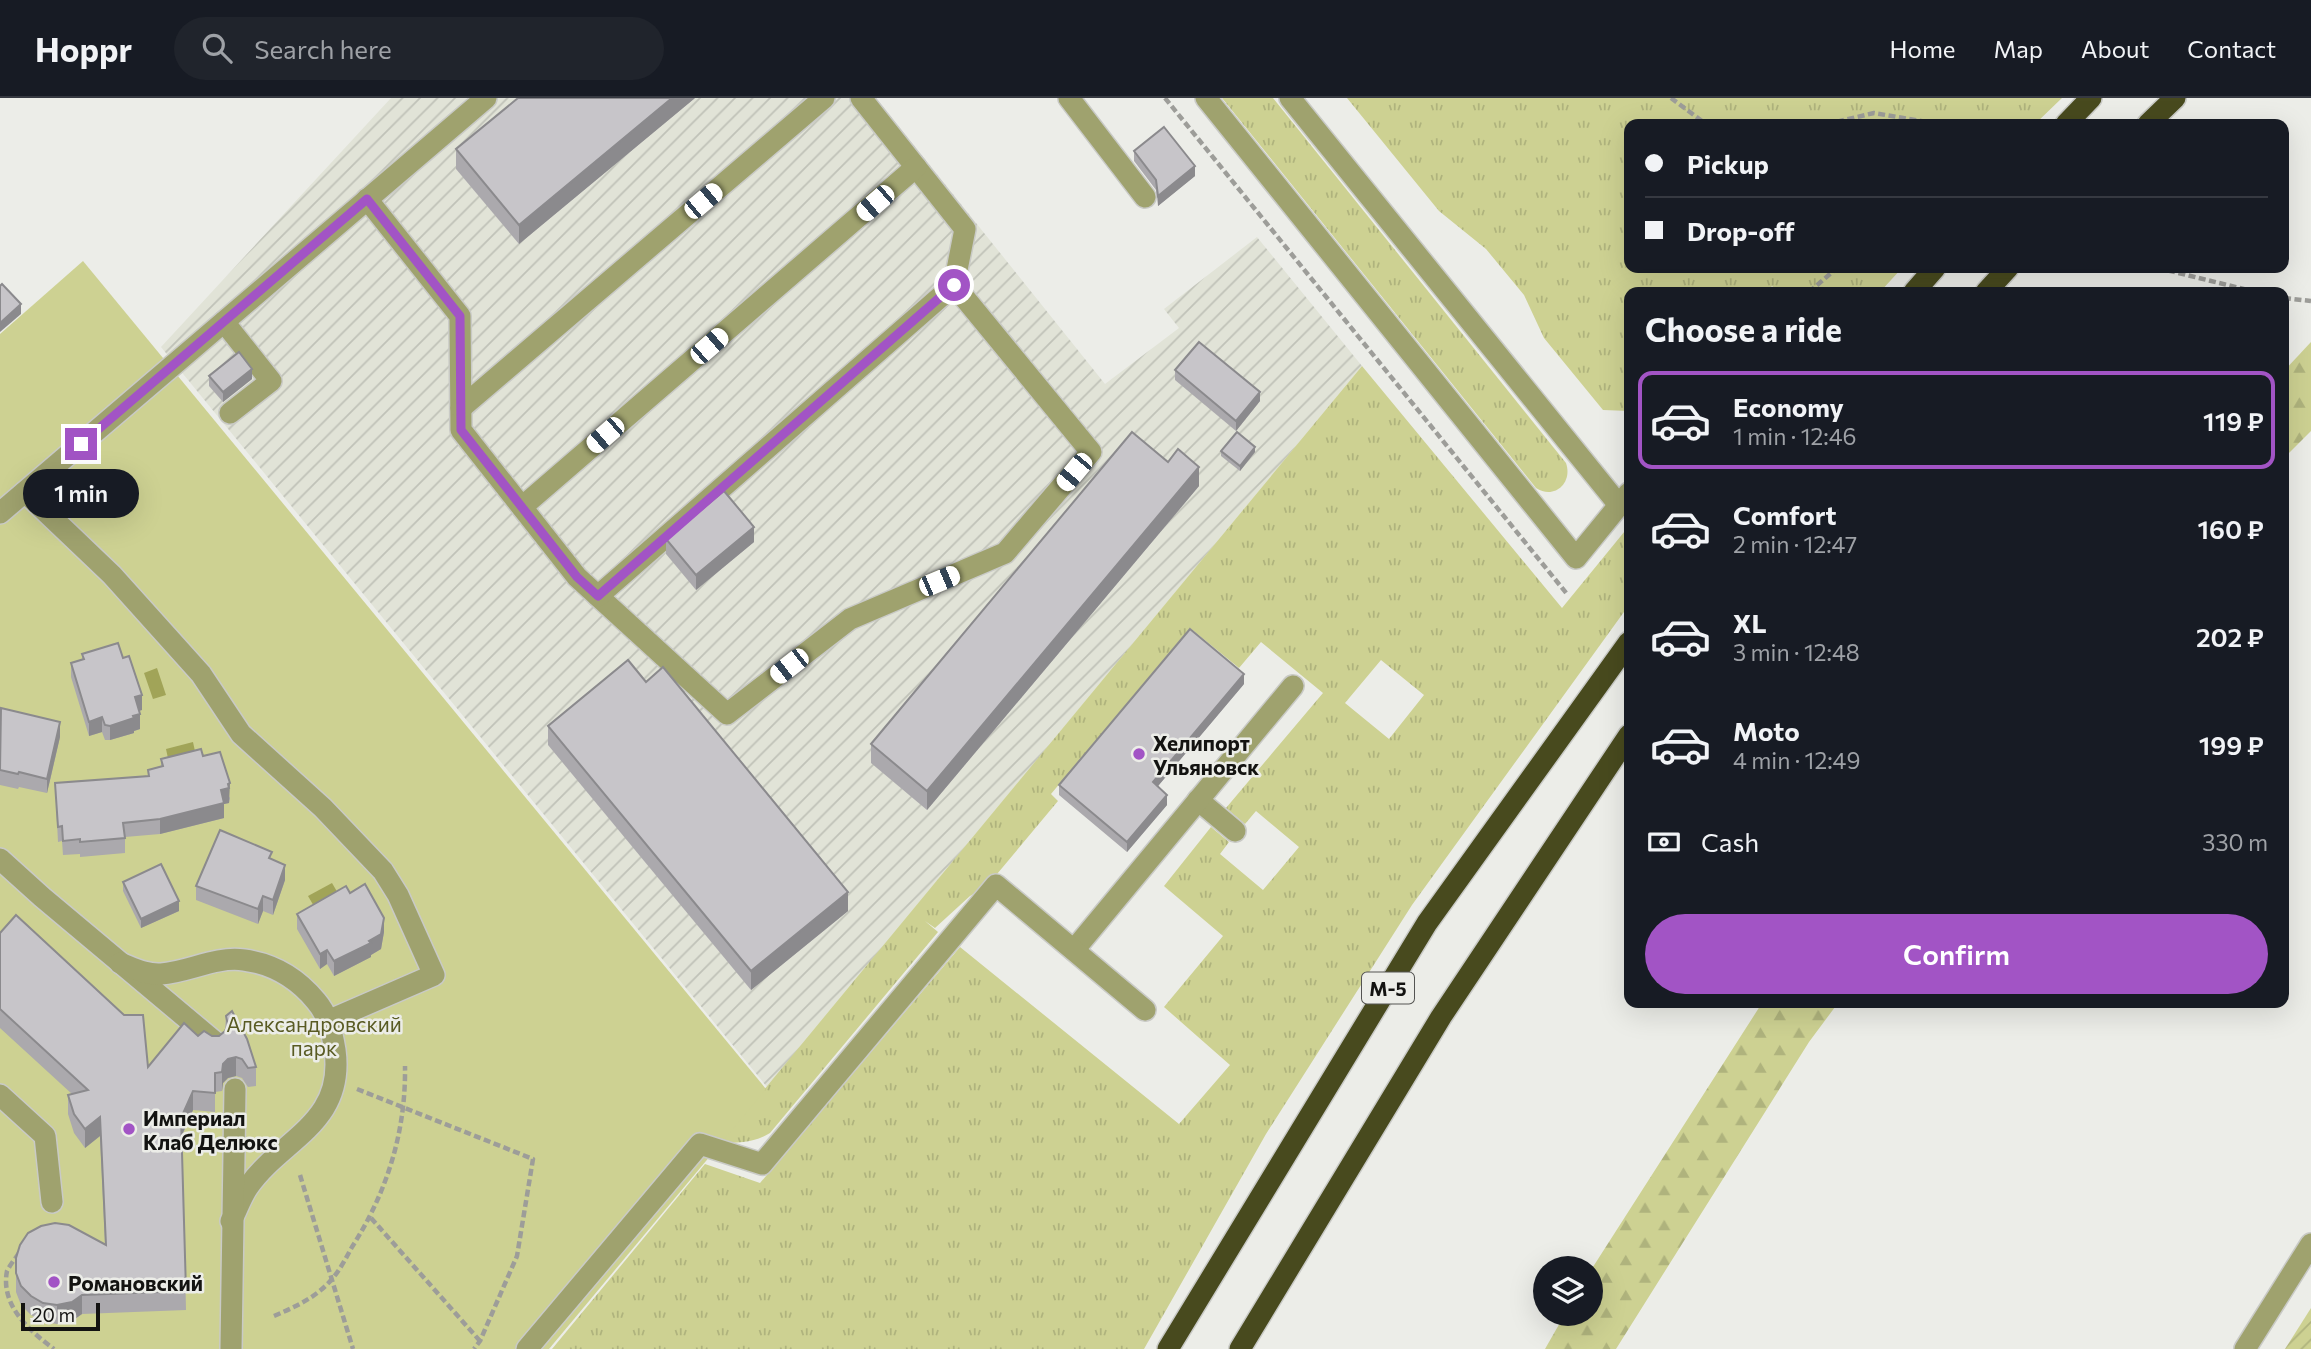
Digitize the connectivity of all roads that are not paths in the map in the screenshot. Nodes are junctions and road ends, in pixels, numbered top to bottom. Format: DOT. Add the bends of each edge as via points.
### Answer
graph roads {
  1 [pos="486,98"];
  2 [pos="824,98"];
  3 [pos="862,98"];
  4 [pos="1069,98"];
  5 [pos="1206,98"];
  6 [pos="1290,98"];
  7 [pos="2091,98"];
  8 [pos="2175,98"];
  9 [pos="2071,119"];
  10 [pos="2153,119"];
  11 [pos="916,167"];
  12 [pos="1145,197"];
  13 [pos="367,199"];
  14 [pos="1931,273"];
  15 [pos="2003,273"];
  16 [pos="954,285"];
  17 [pos="1919,287"];
  18 [pos="1991,287"];
  19 [pos="224,322"];
  20 [pos="461,408"];
  21 [pos="230,413"];
  22 [pos="25,492"];
  23 [pos="1624,499"];
  24 [pos="522,507"];
  25 [pos="0,513"];
  26 [pos="598,596"];
  27 [pos="1624,649"];
  28 [pos="1293,685"];
  29 [pos="1624,743"];
  30 [pos="1198,800"];
  31 [pos="1235,831"];
  32 [pos="3,869"];
  33 [pos="1074,950"];
  34 [pos="120,963"];
  35 [pos="1145,1010"];
  36 [pos="328,1021"];
  37 [pos="215,1042"];
  38 [pos="235,1088"];
  39 [pos="0,1095"];
  40 [pos="52,1202"];
  41 [pos="232,1221"];
  42 [pos="2311,1244"];
  43 [pos="231,1349"];
  44 [pos="527,1349"];
  45 [pos="1168,1349"];
  46 [pos="1240,1349"];
  47 [pos="2245,1349"];
  1 -- 13 [label="street"];
  2 -- 20 [label="street"];
  3 -- 11 [label="street"];
  4 -- 12 [label="street"];
  5 -- 23 [label="street" via="1576,558"];
  6 -- 23 [label="street"];
  7 -- 9 [label="highway"];
  8 -- 10 [label="highway"];
  11 -- 16 [label="street" via="965,229"];
  11 -- 24 [label="street"];
  13 -- 19 [label="street"];
  13 -- 20 [label="street" via="460,316"];
  14 -- 17 [label="highway"];
  15 -- 18 [label="highway"];
  16 -- 26 [label="street"];
  16 -- 26 [label="street" via="1091,453 1005,553 850,619 727,714"];
  19 -- 21 [label="street" via="271,381"];
  19 -- 22 [label="street"];
  20 -- 24 [label="street" via="461,430"];
  22 -- 25 [label="street"];
  22 -- 36 [label="street" via="112,575 201,674 241,734 323,808 383,872 398,895 434,975"];
  24 -- 26 [label="street" via="577,577"];
  27 -- 45 [label="highway, М-5" via="1427,923"];
  28 -- 30 [label="street"];
  29 -- 46 [label="highway, М-5" via="1441,1017"];
  30 -- 31 [label="street"];
  30 -- 33 [label="street"];
  32 -- 34 [label="street"];
  33 -- 35 [label="street"];
  33 -- 44 [label="street" via="996,885 762,1164 700,1144"];
  34 -- 36 [label="street" via="160,974 210,962 241,959 261,963 304,987"];
  34 -- 37 [label="street"];
  36 -- 41 [label="street" via="336,1057 328,1099 305,1132 248,1188"];
  38 -- 41 [label="street"];
  39 -- 40 [label="street" via="46,1136"];
  41 -- 43 [label="street"];
  42 -- 47 [label="street"];
}
